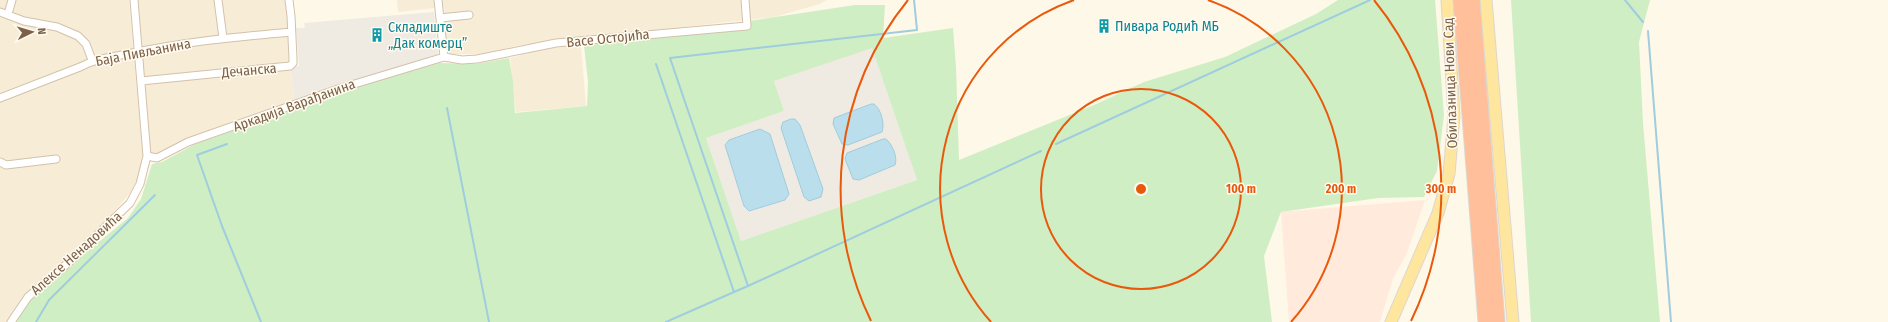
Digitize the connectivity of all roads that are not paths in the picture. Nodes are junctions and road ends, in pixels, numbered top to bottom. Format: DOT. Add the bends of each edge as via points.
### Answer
graph roads {
  1 [pos="12,0"];
  2 [pos="134,0"];
  3 [pos="218,0"];
  4 [pos="288,0"];
  5 [pos="438,0"];
  6 [pos="744,0"];
  7 [pos="1447,0"];
  8 [pos="1460,0"];
  9 [pos="1473,0"];
  10 [pos="1486,0"];
  11 [pos="0,12"];
  12 [pos="8,14"];
  13 [pos="469,15"];
  14 [pos="440,18"];
  15 [pos="291,32"];
  16 [pos="223,38"];
  17 [pos="139,50"];
  18 [pos="444,57"];
  19 [pos="92,60"];
  20 [pos="141,80"];
  21 [pos="0,98"];
  22 [pos="147,156"];
  23 [pos="56,159"];
  24 [pos="0,162"];
  25 [pos="11,322"];
  26 [pos="1391,322"];
  27 [pos="1485,322"];
  28 [pos="1498,322"];
  29 [pos="1513,322"];
  1 -- 12 [label="street"];
  2 -- 17 [label="street"];
  3 -- 16 [label="street"];
  4 -- 15 [label="street, Дечанска"];
  5 -- 14 [label="street"];
  6 -- 18 [label="street, Васе Остојића" via="747,26 556,43 477,59"];
  7 -- 26 [label="main road, Обилазница Нови Сад" via="1454,116 1449,174 1438,213"];
  8 -- 27 [label="highway"];
  9 -- 28 [label="highway"];
  10 -- 29 [label="main road"];
  11 -- 12 [label="street"];
  12 -- 19 [label="street" via="24,21 57,27 78,36 86,44"];
  13 -- 14 [label="street"];
  14 -- 18 [label="street"];
  15 -- 16 [label="street, Баја Пивљанина"];
  15 -- 20 [label="street, Дечанска" via="294,59 290,66"];
  16 -- 17 [label="street, Баја Пивљанина"];
  17 -- 19 [label="street, Баја Пивљанина"];
  17 -- 20 [label="street"];
  18 -- 22 [label="street, Аркадија Варађанина" via="379,76 188,142 157,158"];
  19 -- 21 [label="street, Баја Пивљанина"];
  20 -- 22 [label="street"];
  22 -- 25 [label="street, Алексе Ненадовића" via="140,184 126,208 28,297"];
  23 -- 24 [label="street" via="6,165"];
}
